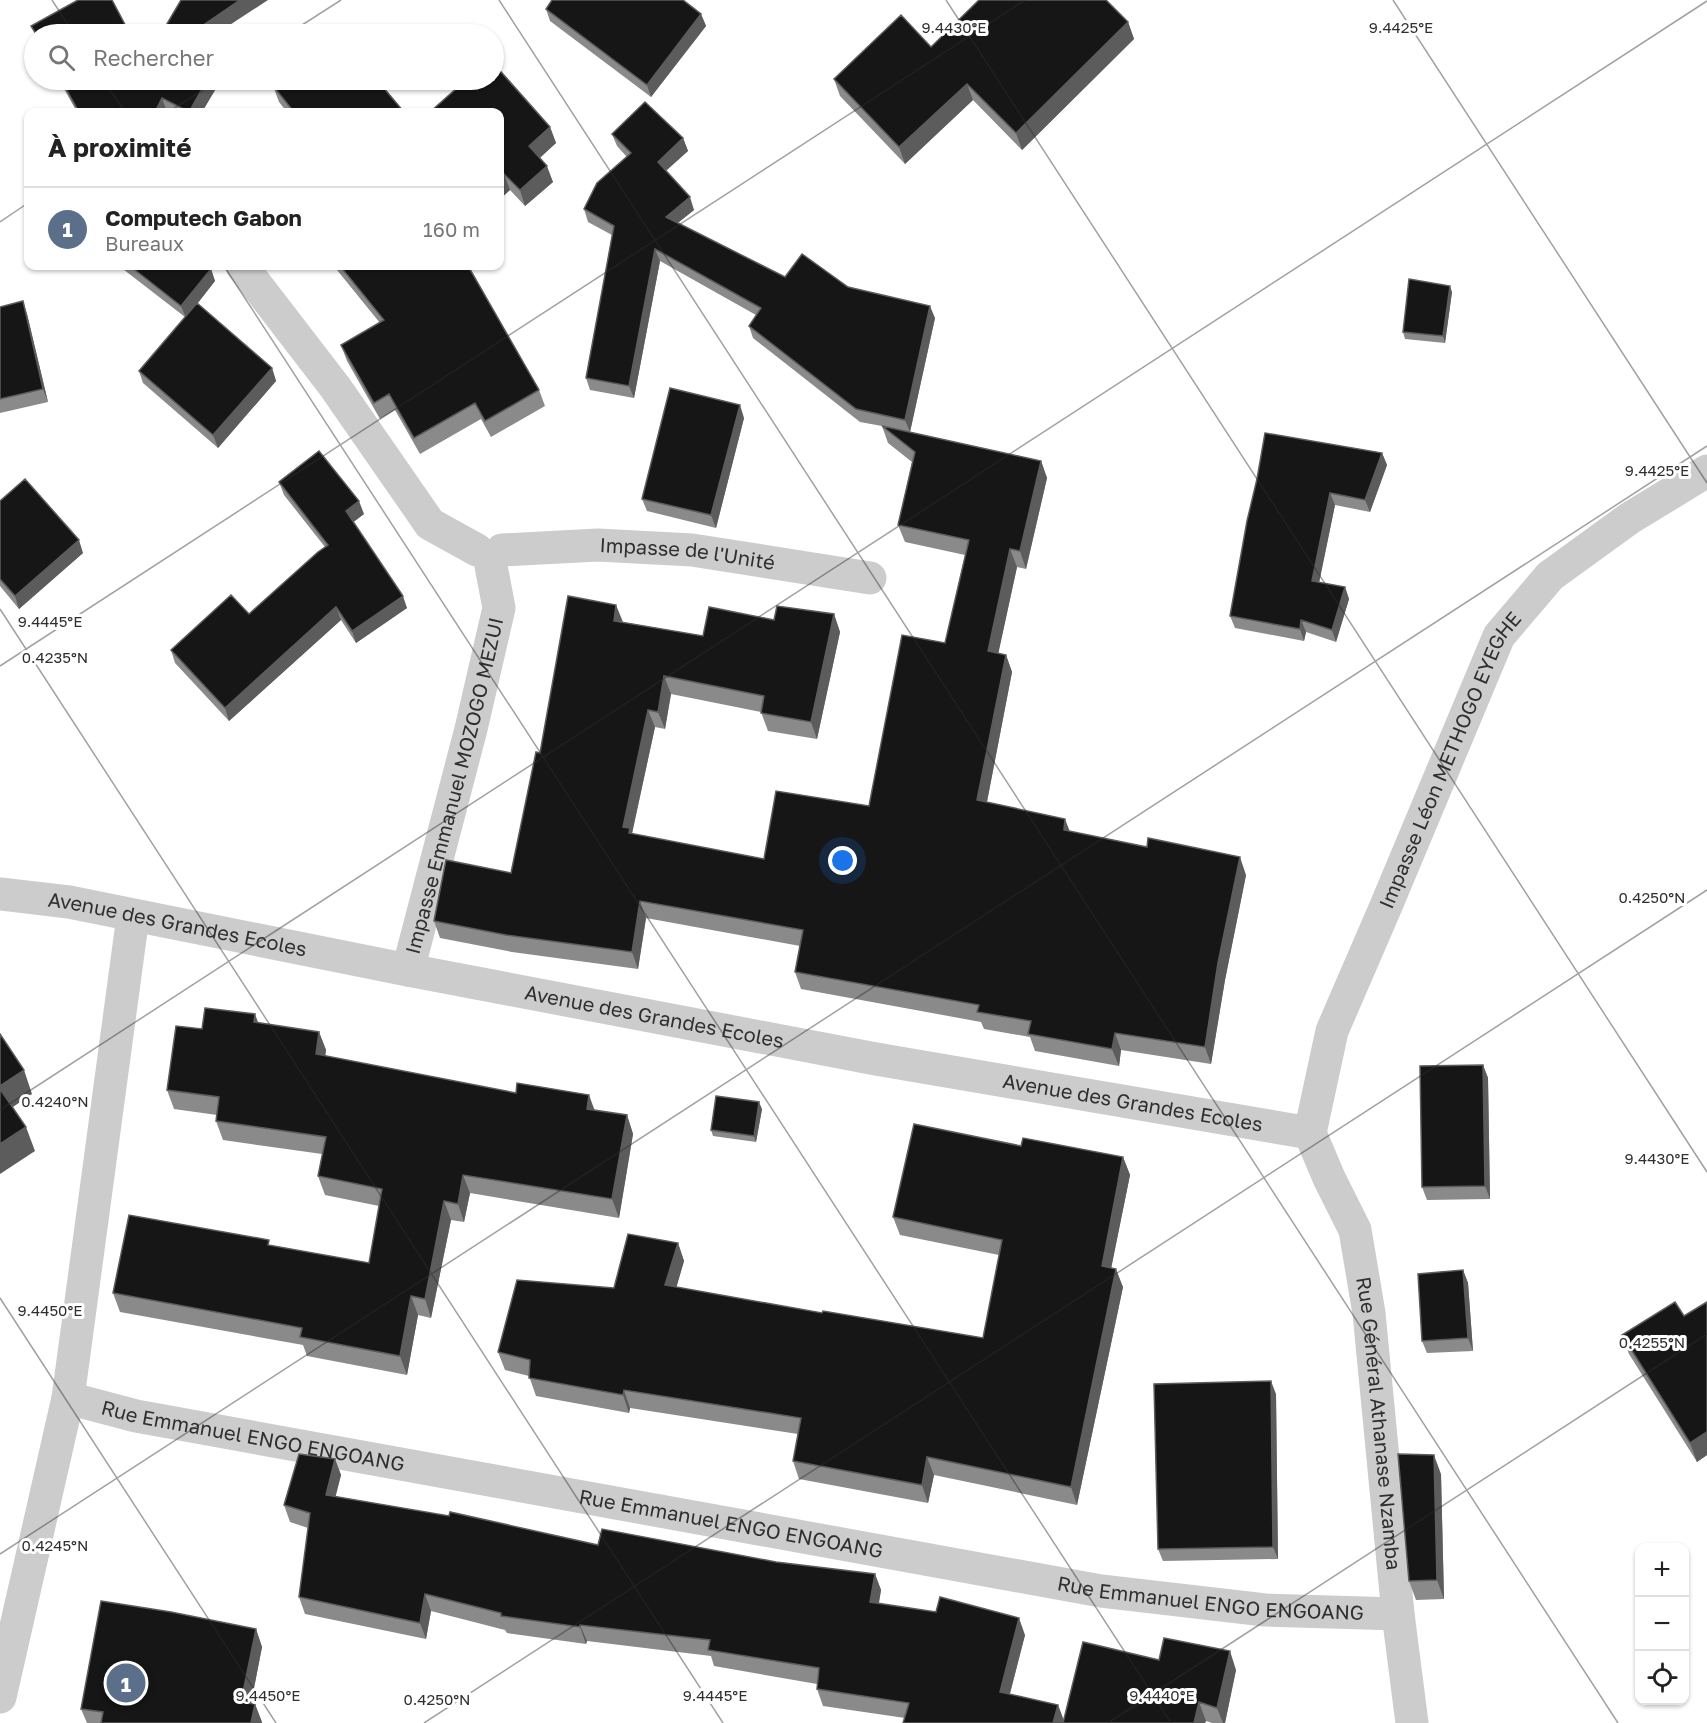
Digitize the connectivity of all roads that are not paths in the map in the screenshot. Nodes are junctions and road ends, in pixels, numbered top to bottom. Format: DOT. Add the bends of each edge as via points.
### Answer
graph roads {
  1 [pos="245,270"];
  2 [pos="1707,471"];
  3 [pos="490,556"];
  4 [pos="870,578"];
  5 [pos="0,894"];
  6 [pos="133,916"];
  7 [pos="408,970"];
  8 [pos="1310,1133"];
  9 [pos="68,1398"];
  10 [pos="1398,1614"];
  11 [pos="0,1697"];
  12 [pos="1412,1723"];
  1 -- 3 [label="street" via="335,387 430,524"];
  2 -- 8 [label="street, Impasse Léon METHOGO EYEGHE" via="1630,518 1550,576 1499,636 1332,1030"];
  3 -- 4 [label="street, Impasse de l'Unité" via="598,544 692,550"];
  3 -- 7 [label="street, Impasse Emmanuel MOZOGO MEZUI" via="499,609"];
  5 -- 6 [label="street, Avenue des Grandes Ecoles" via="69,902"];
  6 -- 7 [label="street, Avenue des Grandes Ecoles"];
  6 -- 9 [label="street"];
  7 -- 8 [label="street, Avenue des Grandes Ecoles" via="876,1059"];
  8 -- 10 [label="street, Rue Général Athanase Nzamba" via="1355,1230 1369,1313"];
  9 -- 10 [label="street, Rue Emmanuel ENGO ENGOANG" via="136,1416 1101,1591 1266,1610"];
  9 -- 11 [label="street"];
  10 -- 12 [label="street, Rue Général Athanase Nzamba"];
}
